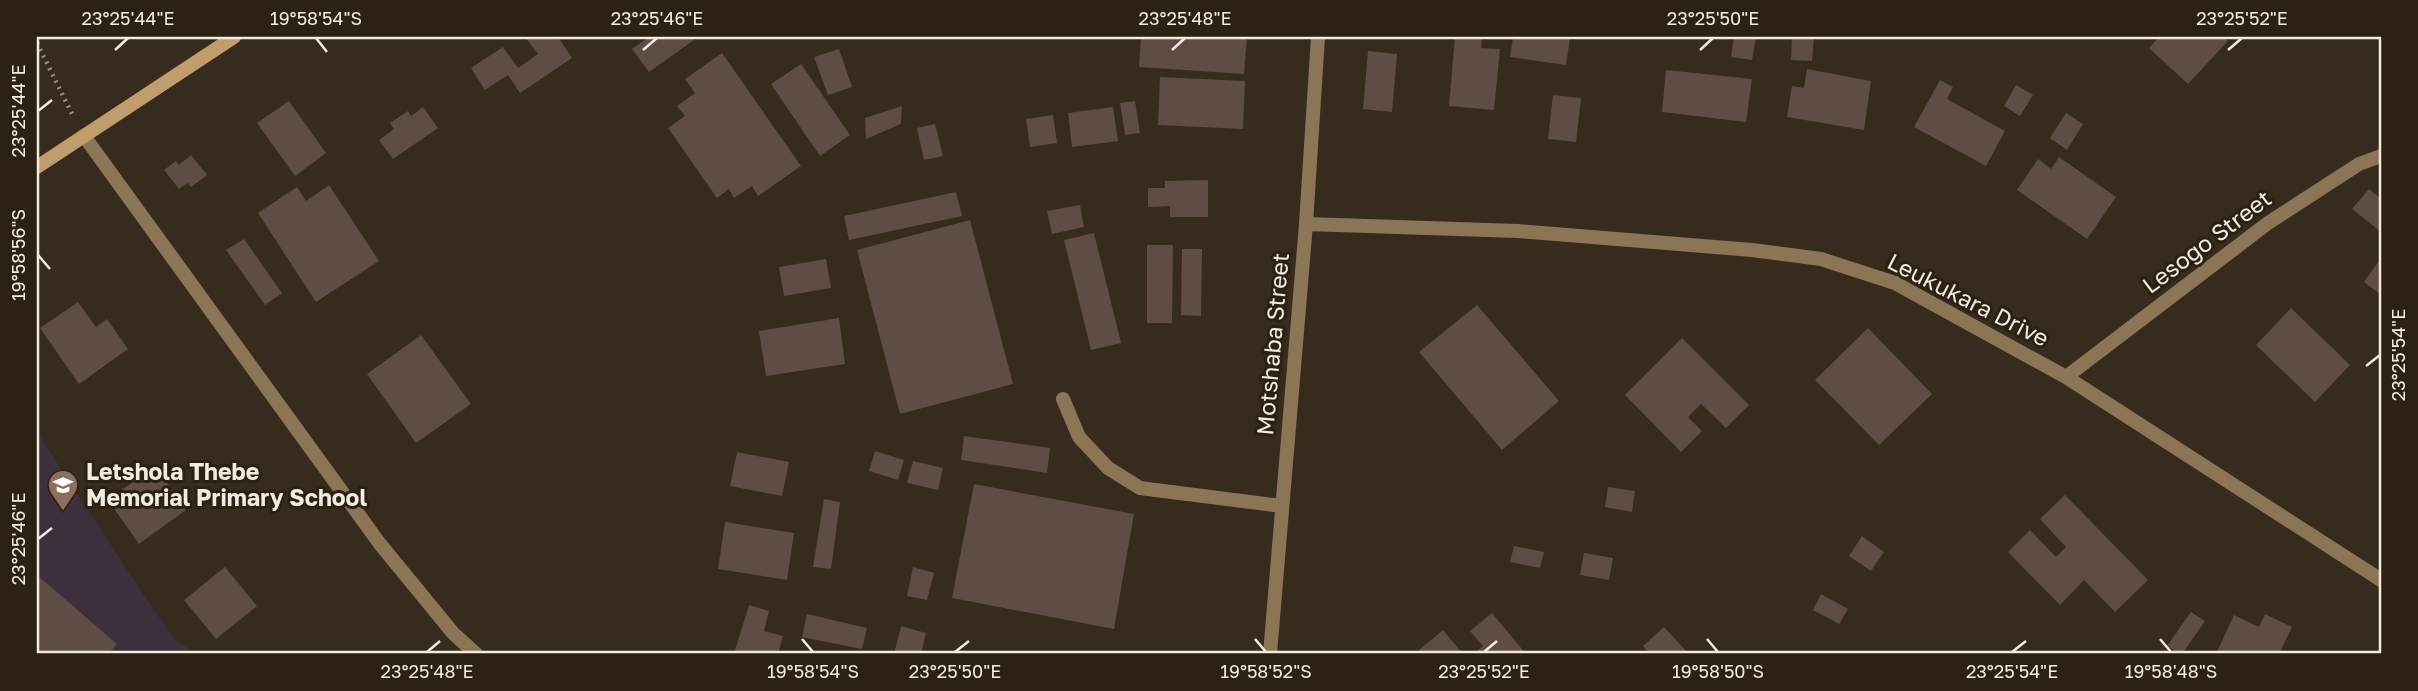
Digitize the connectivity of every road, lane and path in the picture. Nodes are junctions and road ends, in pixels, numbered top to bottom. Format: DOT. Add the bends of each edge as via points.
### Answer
graph roads {
  1 [pos="234,37"];
  2 [pos="1318,37"];
  3 [pos="37,43"];
  4 [pos="84,136"];
  5 [pos="2381,156"];
  6 [pos="37,167"];
  7 [pos="1306,224"];
  8 [pos="2066,377"];
  9 [pos="1063,399"];
  10 [pos="1282,506"];
  11 [pos="2381,580"];
  12 [pos="477,654"];
  13 [pos="1270,654"];
  1 -- 4 [label="main road"];
  2 -- 7 [label="street, Motshaba Street"];
  3 -- 4 [label="path"];
  4 -- 6 [label="main road"];
  4 -- 12 [label="street" via="380,544 453,633"];
  5 -- 8 [label="street, Lesogo Street" via="2359,164 2268,223"];
  7 -- 8 [label="street, Leukukara Drive" via="1518,231 1821,258 1895,283"];
  7 -- 10 [label="street, Motshaba Street"];
  8 -- 11 [label="street, Leukukara Drive"];
  9 -- 10 [label="street" via="1079,437 1108,468 1140,488"];
  10 -- 13 [label="street, Motshaba Street"];
}
